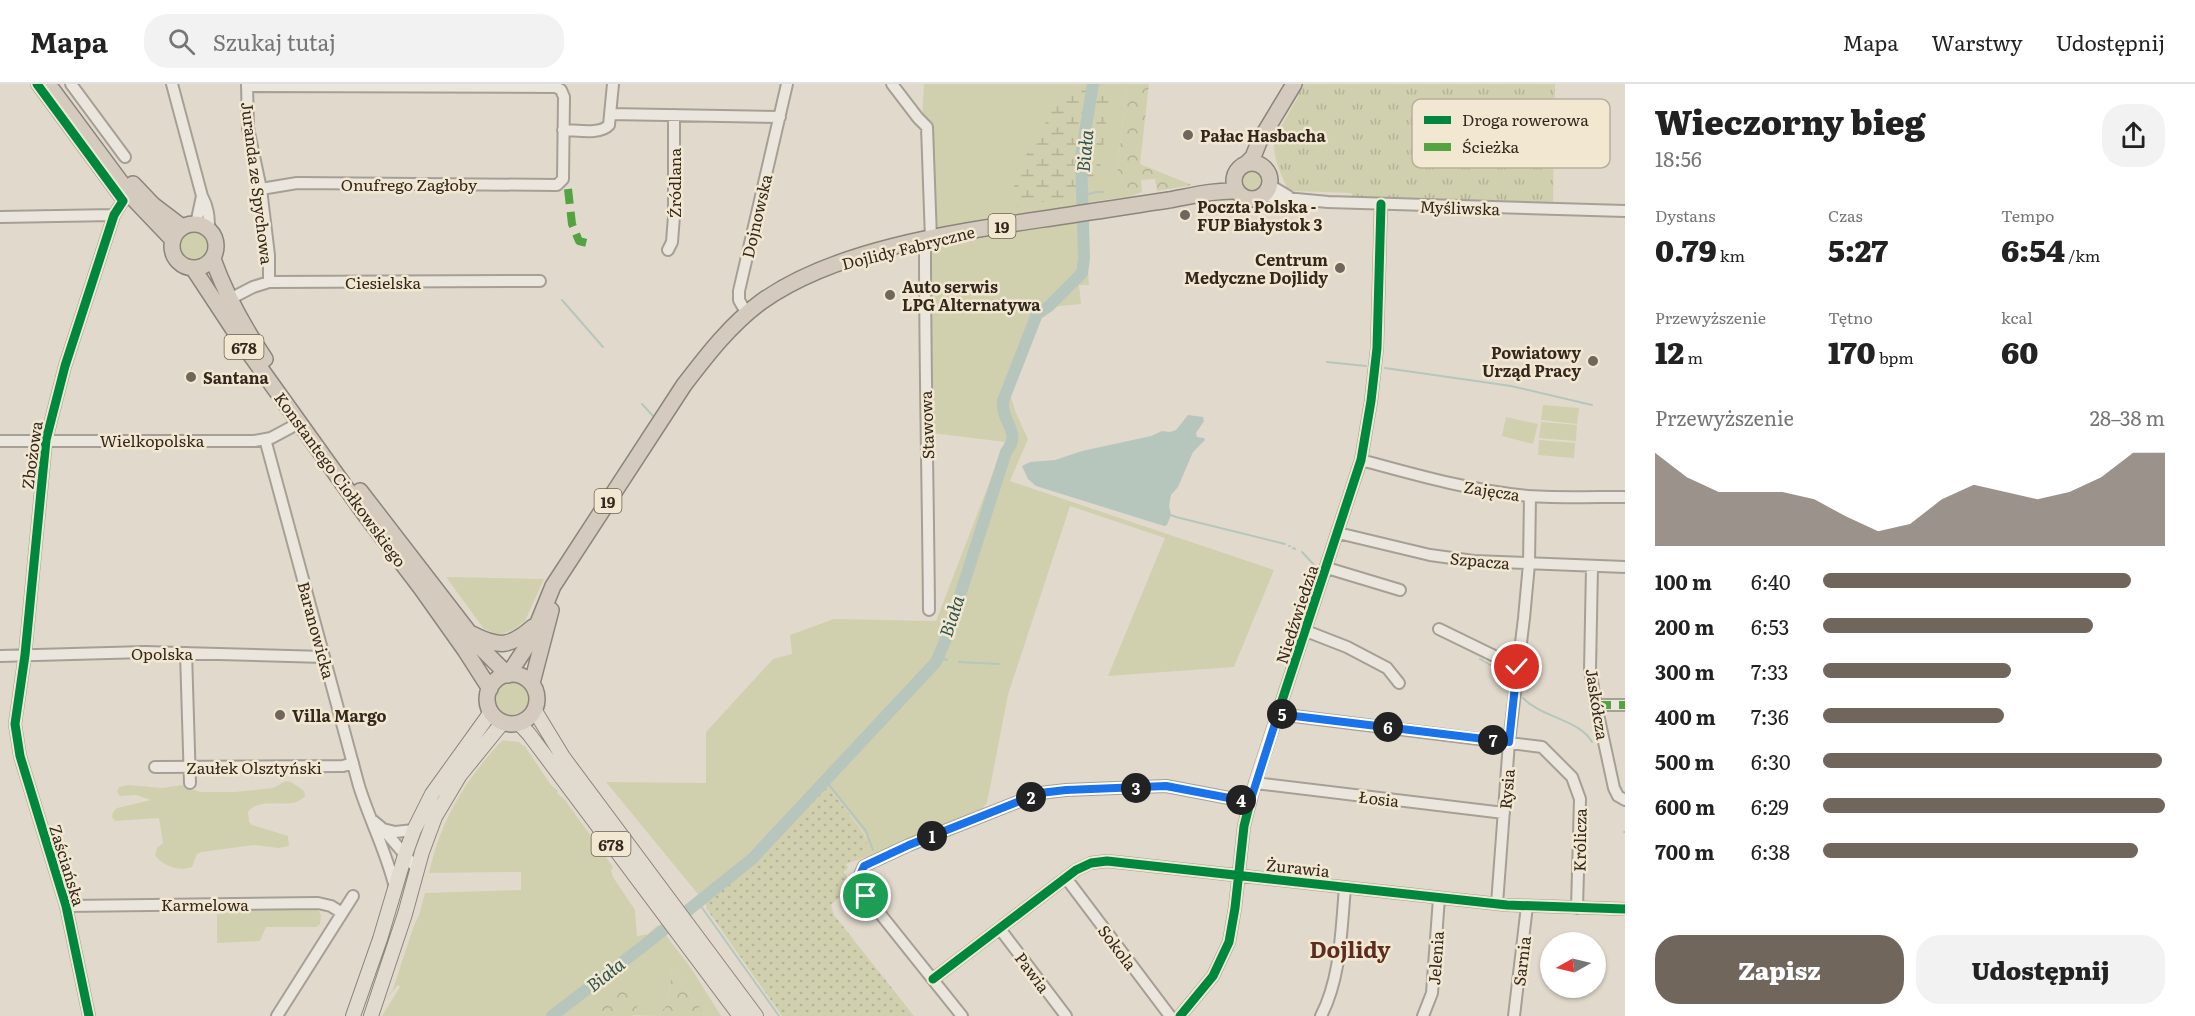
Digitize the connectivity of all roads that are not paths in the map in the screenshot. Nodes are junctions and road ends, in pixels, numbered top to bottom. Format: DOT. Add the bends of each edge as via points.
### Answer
graph roads {
  1 [pos="37,84"];
  2 [pos="48,84"];
  3 [pos="59,84"];
  4 [pos="70,84"];
  5 [pos="172,84"];
  6 [pos="613,84"];
  7 [pos="787,84"];
  8 [pos="892,84"];
  9 [pos="1294,84"];
  10 [pos="247,85"];
  11 [pos="610,114"];
  12 [pos="675,115"];
  13 [pos="780,117"];
  14 [pos="563,130"];
  15 [pos="125,157"];
  16 [pos="1254,164"];
  17 [pos="1235,184"];
  18 [pos="261,189"];
  19 [pos="1266,189"];
  20 [pos="1382,204"];
  21 [pos="1625,211"];
  22 [pos="114,215"];
  23 [pos="0,217"];
  24 [pos="190,230"];
  25 [pos="927,240"];
  26 [pos="668,250"];
  27 [pos="213,259"];
  28 [pos="193,268"];
  29 [pos="269,282"];
  30 [pos="540,282"];
  31 [pos="228,300"];
  32 [pos="747,314"];
  33 [pos="299,423"];
  34 [pos="46,440"];
  35 [pos="265,440"];
  36 [pos="0,441"];
  37 [pos="1361,460"];
  38 [pos="1530,496"];
  39 [pos="1625,497"];
  40 [pos="1338,533"];
  41 [pos="1529,564"];
  42 [pos="1592,567"];
  43 [pos="1625,567"];
  44 [pos="1327,568"];
  45 [pos="561,573"];
  46 [pos="1400,590"];
  47 [pos="929,610"];
  48 [pos="536,625"];
  49 [pos="1439,629"];
  50 [pos="1306,631"];
  51 [pos="472,634"];
  52 [pos="186,653"];
  53 [pos="0,656"];
  54 [pos="25,656"];
  55 [pos="324,657"];
  56 [pos="1517,667"];
  57 [pos="508,675"];
  58 [pos="1399,682"];
  59 [pos="532,683"];
  60 [pos="490,689"];
  61 [pos="1596,705"];
  62 [pos="1625,705"];
  63 [pos="535,711"];
  64 [pos="491,712"];
  65 [pos="1278,714"];
  66 [pos="503,722"];
  67 [pos="519,723"];
  68 [pos="15,724"];
  69 [pos="1509,742"];
  70 [pos="353,763"];
  71 [pos="155,767"];
  72 [pos="190,767"];
  73 [pos="190,783"];
  74 [pos="1255,783"];
  75 [pos="1625,800"];
  76 [pos="1250,802"];
  77 [pos="1504,813"];
  78 [pos="371,819"];
  79 [pos="383,829"];
  80 [pos="414,830"];
  81 [pos="405,855"];
  82 [pos="417,869"];
  83 [pos="1238,876"];
  84 [pos="1066,878"];
  85 [pos="395,888"];
  86 [pos="1345,888"];
  87 [pos="353,896"];
  88 [pos="1439,898"];
  89 [pos="1497,904"];
  90 [pos="66,906"];
  91 [pos="1527,906"];
  92 [pos="1577,908"];
  93 [pos="1625,909"];
  94 [pos="669,911"];
  95 [pos="342,913"];
  96 [pos="679,924"];
  97 [pos="1000,929"];
  98 [pos="933,979"];
  99 [pos="89,1016"];
  100 [pos="277,1016"];
  101 [pos="353,1016"];
  102 [pos="370,1016"];
  103 [pos="740,1016"];
  104 [pos="756,1016"];
  105 [pos="962,1016"];
  106 [pos="1066,1016"];
  107 [pos="1170,1016"];
  108 [pos="1180,1016"];
  109 [pos="1321,1016"];
  110 [pos="1423,1016"];
  111 [pos="1514,1016"];
  1 -- 22 [label="street, Zbożowa" via="123,201"];
  2 -- 24 [label="highway, 678" via="131,196"];
  3 -- 24 [label="highway" via="153,206"];
  4 -- 15 [label="street"];
  5 -- 24 [label="street" via="209,216"];
  6 -- 11 [label="street"];
  7 -- 13 [label="street, Dojnowska"];
  8 -- 25 [label="street, Stawowa" via="927,127"];
  9 -- 16 [label="highway, 19" via="1258,142"];
  10 -- 14 [label="street" via="556,87 563,93"];
  10 -- 18 [label="street, Juranda ze Spychowa" via="248,128"];
  11 -- 12 [label="street"];
  11 -- 14 [label="street" via="607,128"];
  12 -- 13 [label="street"];
  12 -- 26 [label="street, Źródlana" via="674,216"];
  13 -- 32 [label="street, Dojnowska" via="739,291"];
  14 -- 18 [label="street, Onufrego Zagłoby" via="563,179 557,185 297,183"];
  16 -- 17 [label="highway, 19" via="1238,168"];
  16 -- 19 [label="highway" via="1268,172"];
  17 -- 19 [label="highway" via="1241,196 1251,200"];
  17 -- 25 [label="highway, Dojlidy Fabryczne / 19" via="1193,195"];
  18 -- 29 [label="street, Juranda ze Spychowa"];
  19 -- 20 [label="street, Myśliwska" via="1273,187 1296,201"];
  20 -- 21 [label="street, Myśliwska"];
  20 -- 37 [label="street, Niedźwiedzia" via="1377,348"];
  22 -- 23 [label="street"];
  22 -- 34 [label="street, Zbożowa" via="65,366"];
  24 -- 27 [label="highway, 678" via="213,234 217,246"];
  24 -- 28 [label="highway, 678" via="172,247 175,258"];
  25 -- 32 [label="highway, Dojlidy Fabryczne / 19" via="835,264 776,293"];
  25 -- 47 [label="street, Stawowa"];
  27 -- 28 [label="highway"];
  27 -- 31 [label="highway, Konstantego Ciołkowskiego / 678"];
  28 -- 33 [label="highway, Konstantego Ciołkowskiego / 678"];
  29 -- 30 [label="street, Ciesielska"];
  29 -- 31 [label="street, Ciesielska"];
  31 -- 51 [label="highway, Konstantego Ciołkowskiego / 678" via="359,490"];
  32 -- 45 [label="highway, Dojlidy Fabryczne / 19" via="706,356"];
  33 -- 35 [label="street, Wielkopolska"];
  33 -- 60 [label="highway, Konstantego Ciołkowskiego / 678" via="453,632"];
  34 -- 35 [label="street, Wielkopolska"];
  34 -- 36 [label="street, Wielkopolska"];
  34 -- 54 [label="street, Zbożowa"];
  35 -- 55 [label="street, Baranowicka"];
  37 -- 38 [label="street, Zajęcza" via="1458,484"];
  37 -- 40 [label="street, Niedźwiedzia"];
  38 -- 39 [label="street, Zajęcza"];
  38 -- 41 [label="street, Rysia"];
  40 -- 41 [label="street, Szpacza" via="1430,555"];
  40 -- 44 [label="street, Niedźwiedzia"];
  41 -- 42 [label="street, Szpacza"];
  41 -- 56 [label="street, Rysia"];
  42 -- 43 [label="street, Szpacza"];
  42 -- 61 [label="street, Jaskółcza" via="1590,670"];
  44 -- 46 [label="street"];
  44 -- 50 [label="street, Niedźwiedzia"];
  45 -- 48 [label="highway, 19"];
  45 -- 59 [label="highway, 19"];
  48 -- 51 [label="highway" via="507,644 494,644"];
  48 -- 57 [label="highway, 19"];
  49 -- 56 [label="street"];
  50 -- 58 [label="street" via="1387,668"];
  50 -- 65 [label="street, Niedźwiedzia"];
  51 -- 57 [label="highway, Konstantego Ciołkowskiego / 678"];
  52 -- 54 [label="street, Opolska"];
  52 -- 55 [label="street, Opolska"];
  52 -- 72 [label="street"];
  53 -- 54 [label="street, Opolska"];
  54 -- 68 [label="street, Zbożowa"];
  55 -- 70 [label="street, Baranowicka"];
  56 -- 69 [label="street, Rysia"];
  57 -- 59 [label="highway" via="521,676"];
  57 -- 60 [label="highway, 19"];
  59 -- 63 [label="highway, 19" via="537,694"];
  60 -- 64 [label="highway"];
  61 -- 62 [label="street"];
  61 -- 75 [label="street, Jaskółcza" via="1614,789"];
  63 -- 67 [label="highway"];
  63 -- 94 [label="main road, 678"];
  64 -- 66 [label="highway"];
  64 -- 80 [label="main road" via="432,794"];
  65 -- 69 [label="street, Królicza"];
  65 -- 74 [label="street, Niedźwiedzia"];
  66 -- 67 [label="highway"];
  66 -- 82 [label="main road" via="448,793"];
  67 -- 94 [label="main road, 678"];
  68 -- 90 [label="street, Zaściańska" via="23,767"];
  69 -- 77 [label="street, Rysia"];
  69 -- 92 [label="street, Królicza" via="1542,747 1576,785 1580,799"];
  70 -- 72 [label="street, Zaułek Olsztyński"];
  70 -- 78 [label="street, Baranowicka"];
  71 -- 72 [label="street, Zaułek Olsztyński"];
  72 -- 73 [label="street"];
  74 -- 76 [label="street, Niedźwiedzia"];
  74 -- 77 [label="street, Łosia"];
  76 -- 83 [label="street, Niedźwiedzia"];
  76 -- 98 [label="street" via="1166,786 1040,793 864,866 860,884 866,896"];
  77 -- 89 [label="street, Rysia"];
  78 -- 79 [label="street"];
  78 -- 85 [label="street, Baranowicka"];
  79 -- 80 [label="street"];
  79 -- 81 [label="street"];
  80 -- 81 [label="main road"];
  81 -- 82 [label="street"];
  81 -- 85 [label="main road"];
  82 -- 102 [label="main road"];
  83 -- 84 [label="street, Żurawia" via="1107,861 1091,863"];
  83 -- 86 [label="street, Żurawia"];
  83 -- 108 [label="street, Niedźwiedzia" via="1226,949 1213,976"];
  84 -- 97 [label="street, Żurawia"];
  84 -- 107 [label="street, Sokola"];
  85 -- 101 [label="main road"];
  86 -- 88 [label="street, Żurawia"];
  86 -- 109 [label="street" via="1337,966"];
  87 -- 95 [label="street"];
  88 -- 89 [label="street, Żurawia"];
  88 -- 110 [label="street, Jelenia" via="1432,993"];
  89 -- 91 [label="street, Żurawia"];
  90 -- 95 [label="street, Karmelowa" via="318,903"];
  90 -- 99 [label="street, Zaściańska"];
  91 -- 92 [label="street, Żurawia"];
  91 -- 111 [label="street, Sarnia"];
  92 -- 93 [label="street, Żurawia"];
  94 -- 96 [label="main road, 678"];
  95 -- 100 [label="street"];
  96 -- 103 [label="main road, 678"];
  96 -- 104 [label="main road, 678"];
  97 -- 98 [label="street, Żurawia"];
  97 -- 106 [label="street, Pawia"];
  98 -- 105 [label="street"];
}
